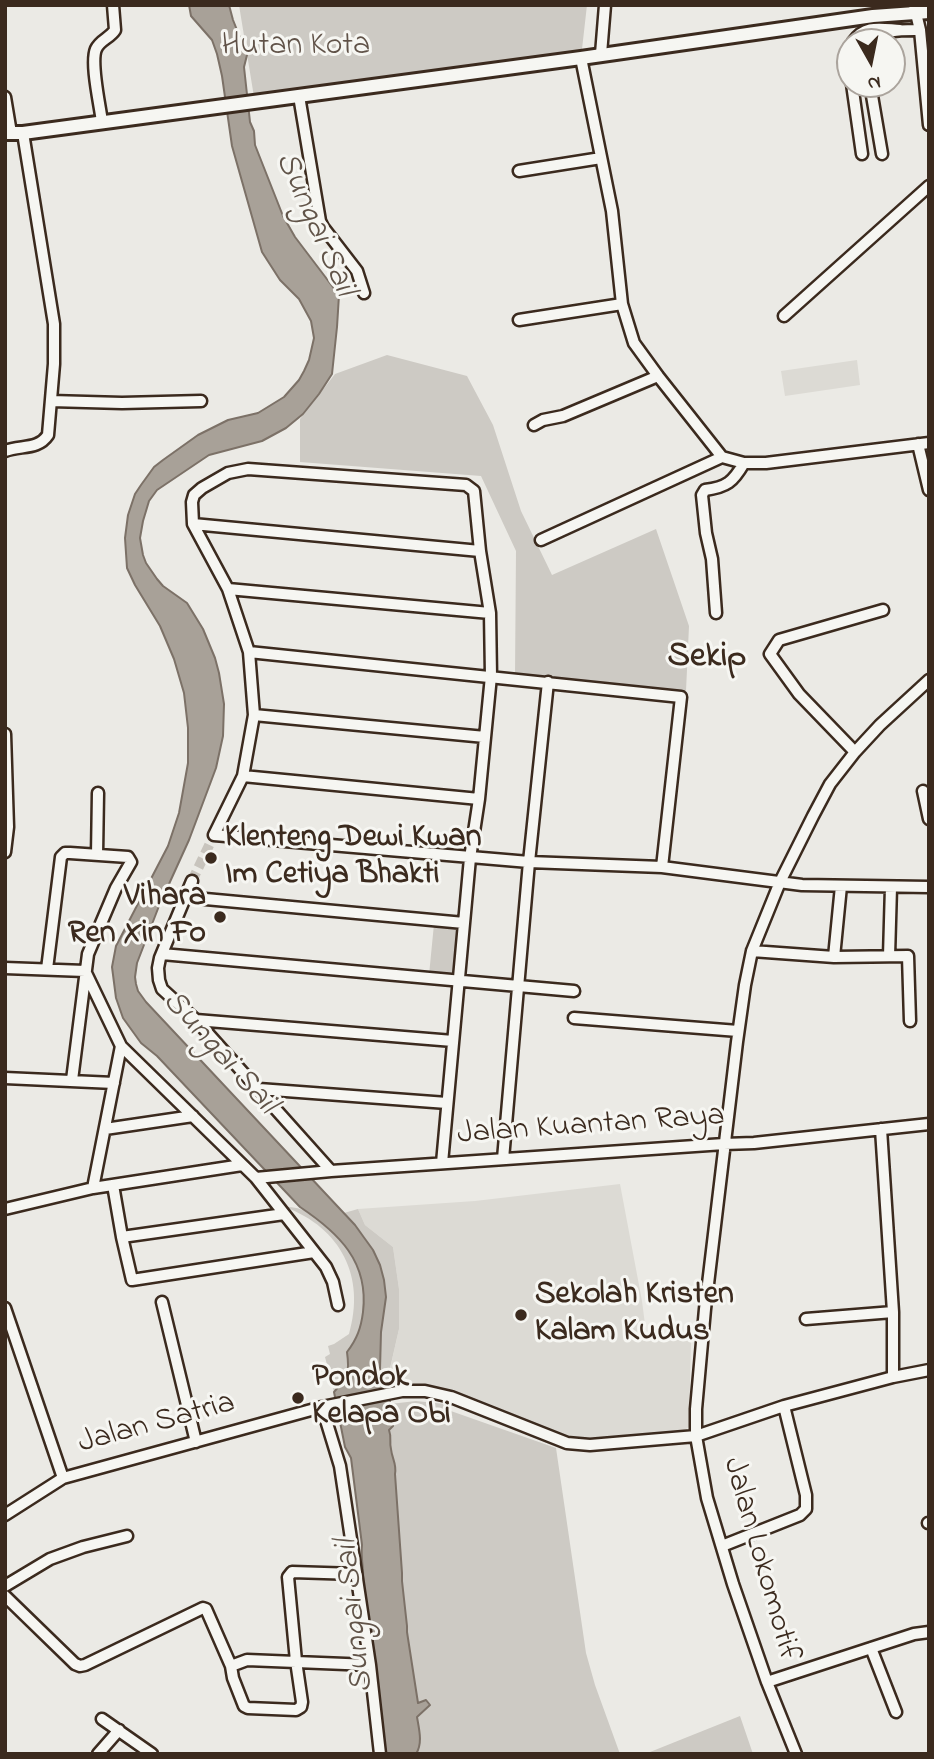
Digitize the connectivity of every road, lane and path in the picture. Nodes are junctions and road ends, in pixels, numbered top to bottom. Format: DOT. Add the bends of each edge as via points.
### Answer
graph roads {
  1 [pos="113,5"];
  2 [pos="605,5"];
  3 [pos="870,10"];
  4 [pos="920,10"];
  5 [pos="906,30"];
  6 [pos="920,30"];
  7 [pos="601,54"];
  8 [pos="581,58"];
  9 [pos="299,96"];
  10 [pos="5,97"];
  11 [pos="854,98"];
  12 [pos="872,98"];
  13 [pos="102,122"];
  14 [pos="929,125"];
  15 [pos="13,133"];
  16 [pos="862,154"];
  17 [pos="882,154"];
  18 [pos="601,158"];
  19 [pos="519,172"];
  20 [pos="929,186"];
  21 [pos="364,293"];
  22 [pos="622,304"];
  23 [pos="784,316"];
  24 [pos="519,320"];
  25 [pos="658,376"];
  26 [pos="51,401"];
  27 [pos="201,401"];
  28 [pos="534,425"];
  29 [pos="924,443"];
  30 [pos="5,451"];
  31 [pos="722,457"];
  32 [pos="744,463"];
  33 [pos="929,490"];
  34 [pos="193,524"];
  35 [pos="541,540"];
  36 [pos="480,551"];
  37 [pos="228,589"];
  38 [pos="883,610"];
  39 [pos="490,613"];
  40 [pos="716,613"];
  41 [pos="249,652"];
  42 [pos="491,676"];
  43 [pos="929,680"];
  44 [pos="548,682"];
  45 [pos="254,715"];
  46 [pos="5,734"];
  47 [pos="485,737"];
  48 [pos="855,752"];
  49 [pos="6,758"];
  50 [pos="243,776"];
  51 [pos="923,791"];
  52 [pos="98,793"];
  53 [pos="479,799"];
  54 [pos="929,820"];
  55 [pos="5,852"];
  56 [pos="97,855"];
  57 [pos="470,858"];
  58 [pos="529,862"];
  59 [pos="662,867"];
  60 [pos="192,881"];
  61 [pos="780,882"];
  62 [pos="841,886"];
  63 [pos="891,887"];
  64 [pos="929,887"];
  65 [pos="184,897"];
  66 [pos="464,923"];
  67 [pos="752,951"];
  68 [pos="162,954"];
  69 [pos="889,956"];
  70 [pos="834,957"];
  71 [pos="5,968"];
  72 [pos="47,969"];
  73 [pos="85,971"];
  74 [pos="458,981"];
  75 [pos="518,986"];
  76 [pos="574,991"];
  77 [pos="574,1018"];
  78 [pos="196,1020"];
  79 [pos="910,1021"];
  80 [pos="738,1031"];
  81 [pos="453,1041"];
  82 [pos="121,1046"];
  83 [pos="5,1078"];
  84 [pos="72,1080"];
  85 [pos="114,1083"];
  86 [pos="259,1090"];
  87 [pos="447,1103"];
  88 [pos="193,1116"];
  89 [pos="929,1124"];
  90 [pos="105,1129"];
  91 [pos="881,1129"];
  92 [pos="724,1144"];
  93 [pos="503,1159"];
  94 [pos="442,1163"];
  95 [pos="242,1165"];
  96 [pos="331,1171"];
  97 [pos="260,1178"];
  98 [pos="113,1185"];
  99 [pos="93,1188"];
  100 [pos="5,1209"];
  101 [pos="284,1214"];
  102 [pos="122,1237"];
  103 [pos="314,1252"];
  104 [pos="162,1302"];
  105 [pos="338,1306"];
  106 [pos="5,1308"];
  107 [pos="893,1312"];
  108 [pos="806,1319"];
  109 [pos="929,1370"];
  110 [pos="893,1377"];
  111 [pos="326,1406"];
  112 [pos="784,1406"];
  113 [pos="696,1436"];
  114 [pos="195,1442"];
  115 [pos="63,1478"];
  116 [pos="5,1515"];
  117 [pos="127,1536"];
  118 [pos="722,1546"];
  119 [pos="356,1574"];
  120 [pos="5,1586"];
  121 [pos="5,1596"];
  122 [pos="929,1632"];
  123 [pos="871,1648"];
  124 [pos="296,1661"];
  125 [pos="370,1665"];
  126 [pos="231,1666"];
  127 [pos="767,1682"];
  128 [pos="896,1712"];
  129 [pos="102,1719"];
  130 [pos="119,1730"];
  131 [pos="97,1754"];
  132 [pos="152,1754"];
  133 [pos="380,1754"];
  134 [pos="796,1754"];
  1 -- 13 [label="street" via="114,33 98,45 93,59"];
  2 -- 7 [label="street"];
  3 -- 4 [label="main road"];
  3 -- 7 [label="main road"];
  4 -- 6 [label="street"];
  5 -- 6 [label="street"];
  6 -- 14 [label="street"];
  7 -- 8 [label="main road"];
  8 -- 9 [label="main road"];
  8 -- 18 [label="street"];
  9 -- 13 [label="main road"];
  9 -- 21 [label="street" via="320,221 357,271"];
  10 -- 15 [label="street"];
  11 -- 16 [label="street"];
  12 -- 17 [label="street"];
  13 -- 15 [label="main road"];
  15 -- 26 [label="street" via="54,324"];
  18 -- 19 [label="street"];
  18 -- 22 [label="street"];
  20 -- 23 [label="street"];
  22 -- 24 [label="street"];
  22 -- 25 [label="street" via="634,343"];
  25 -- 28 [label="street"];
  25 -- 31 [label="street"];
  26 -- 27 [label="street"];
  26 -- 30 [label="street" via="44,441"];
  29 -- 32 [label="street"];
  29 -- 33 [label="street"];
  31 -- 32 [label="street"];
  31 -- 35 [label="street"];
  32 -- 40 [label="street" via="729,484 702,495"];
  34 -- 36 [label="street"];
  34 -- 36 [label="street" via="194,495 229,473 248,468 466,485 474,491"];
  34 -- 37 [label="street"];
  36 -- 39 [label="street"];
  37 -- 39 [label="street"];
  37 -- 41 [label="street"];
  38 -- 48 [label="street" via="779,639 770,654 799,694"];
  39 -- 42 [label="street"];
  41 -- 42 [label="street"];
  41 -- 45 [label="street"];
  42 -- 44 [label="street"];
  42 -- 47 [label="street"];
  43 -- 48 [label="street, Jalan Lokomotif"];
  44 -- 58 [label="street"];
  44 -- 59 [label="street" via="681,697"];
  45 -- 47 [label="street"];
  45 -- 50 [label="street"];
  46 -- 49 [label="street"];
  47 -- 53 [label="street"];
  48 -- 61 [label="street, Jalan Lokomotif" via="830,784"];
  49 -- 55 [label="street"];
  50 -- 53 [label="street"];
  50 -- 57 [label="street" via="214,835"];
  51 -- 54 [label="street"];
  52 -- 56 [label="street"];
  53 -- 57 [label="street"];
  56 -- 72 [label="street" via="65,853 61,857"];
  56 -- 73 [label="street" via="128,857 131,862 99,926"];
  57 -- 58 [label="street"];
  57 -- 66 [label="street"];
  58 -- 59 [label="street"];
  58 -- 75 [label="street"];
  59 -- 61 [label="street"];
  60 -- 65 [label="street"];
  61 -- 62 [label="street"];
  61 -- 67 [label="street, Jalan Lokomotif"];
  62 -- 63 [label="street"];
  62 -- 70 [label="street"];
  63 -- 64 [label="street"];
  63 -- 69 [label="street"];
  65 -- 66 [label="street"];
  65 -- 68 [label="street"];
  66 -- 74 [label="street"];
  67 -- 70 [label="street"];
  67 -- 80 [label="street, Jalan Lokomotif"];
  68 -- 74 [label="street"];
  68 -- 78 [label="street" via="158,968 162,989"];
  69 -- 70 [label="street"];
  69 -- 79 [label="street" via="908,956"];
  71 -- 72 [label="street"];
  72 -- 73 [label="street"];
  73 -- 82 [label="street"];
  73 -- 84 [label="street"];
  74 -- 75 [label="street"];
  74 -- 81 [label="street"];
  75 -- 76 [label="street"];
  75 -- 93 [label="street"];
  77 -- 80 [label="street"];
  78 -- 81 [label="street"];
  78 -- 86 [label="street"];
  80 -- 92 [label="street, Jalan Lokomotif"];
  81 -- 87 [label="street"];
  82 -- 85 [label="street"];
  82 -- 88 [label="street"];
  83 -- 84 [label="street"];
  84 -- 85 [label="street"];
  85 -- 90 [label="street"];
  86 -- 87 [label="street"];
  86 -- 96 [label="street"];
  87 -- 94 [label="street"];
  88 -- 90 [label="street"];
  88 -- 95 [label="street"];
  89 -- 91 [label="street, Jalan Kuantan Raya"];
  90 -- 99 [label="street"];
  91 -- 92 [label="street, Jalan Kuantan Raya"];
  91 -- 107 [label="street"];
  92 -- 93 [label="street, Jalan Kuantan Raya"];
  92 -- 113 [label="street, Jalan Lokomotif"];
  93 -- 94 [label="street, Jalan Kuantan Raya"];
  94 -- 96 [label="street, Jalan Kuantan Raya"];
  95 -- 97 [label="street"];
  95 -- 98 [label="street"];
  96 -- 97 [label="street, Jalan Kuantan Raya"];
  97 -- 101 [label="street"];
  98 -- 99 [label="street"];
  98 -- 102 [label="street"];
  99 -- 100 [label="street"];
  101 -- 102 [label="street"];
  101 -- 103 [label="street"];
  102 -- 103 [label="street" via="134,1281"];
  103 -- 105 [label="street" via="333,1282"];
  104 -- 114 [label="street"];
  106 -- 115 [label="street"];
  107 -- 108 [label="street"];
  107 -- 110 [label="street"];
  109 -- 110 [label="street, Jalan Satria"];
  110 -- 112 [label="street, Jalan Satria"];
  111 -- 113 [label="street, Jalan Satria" via="425,1391 578,1445"];
  111 -- 114 [label="street, Jalan Satria"];
  111 -- 119 [label="street"];
  112 -- 113 [label="street, Jalan Satria"];
  112 -- 118 [label="street" via="806,1509"];
  113 -- 118 [label="street, Jalan Lokomotif" via="707,1498"];
  114 -- 115 [label="street, Jalan Satria"];
  115 -- 116 [label="street, Jalan Satria"];
  117 -- 120 [label="street" via="50,1559"];
  118 -- 127 [label="street, Jalan Lokomotif"];
  119 -- 124 [label="street" via="290,1574"];
  119 -- 125 [label="street"];
  121 -- 126 [label="street" via="80,1666 203,1608"];
  122 -- 123 [label="street"];
  123 -- 127 [label="street"];
  123 -- 128 [label="street"];
  124 -- 125 [label="street"];
  124 -- 126 [label="street" via="247,1660"];
  124 -- 126 [label="street" via="302,1702 296,1710 244,1706"];
  125 -- 133 [label="street"];
  127 -- 134 [label="street, Jalan Lokomotif"];
  129 -- 130 [label="street"];
  130 -- 131 [label="street"];
  130 -- 132 [label="street"];
}
